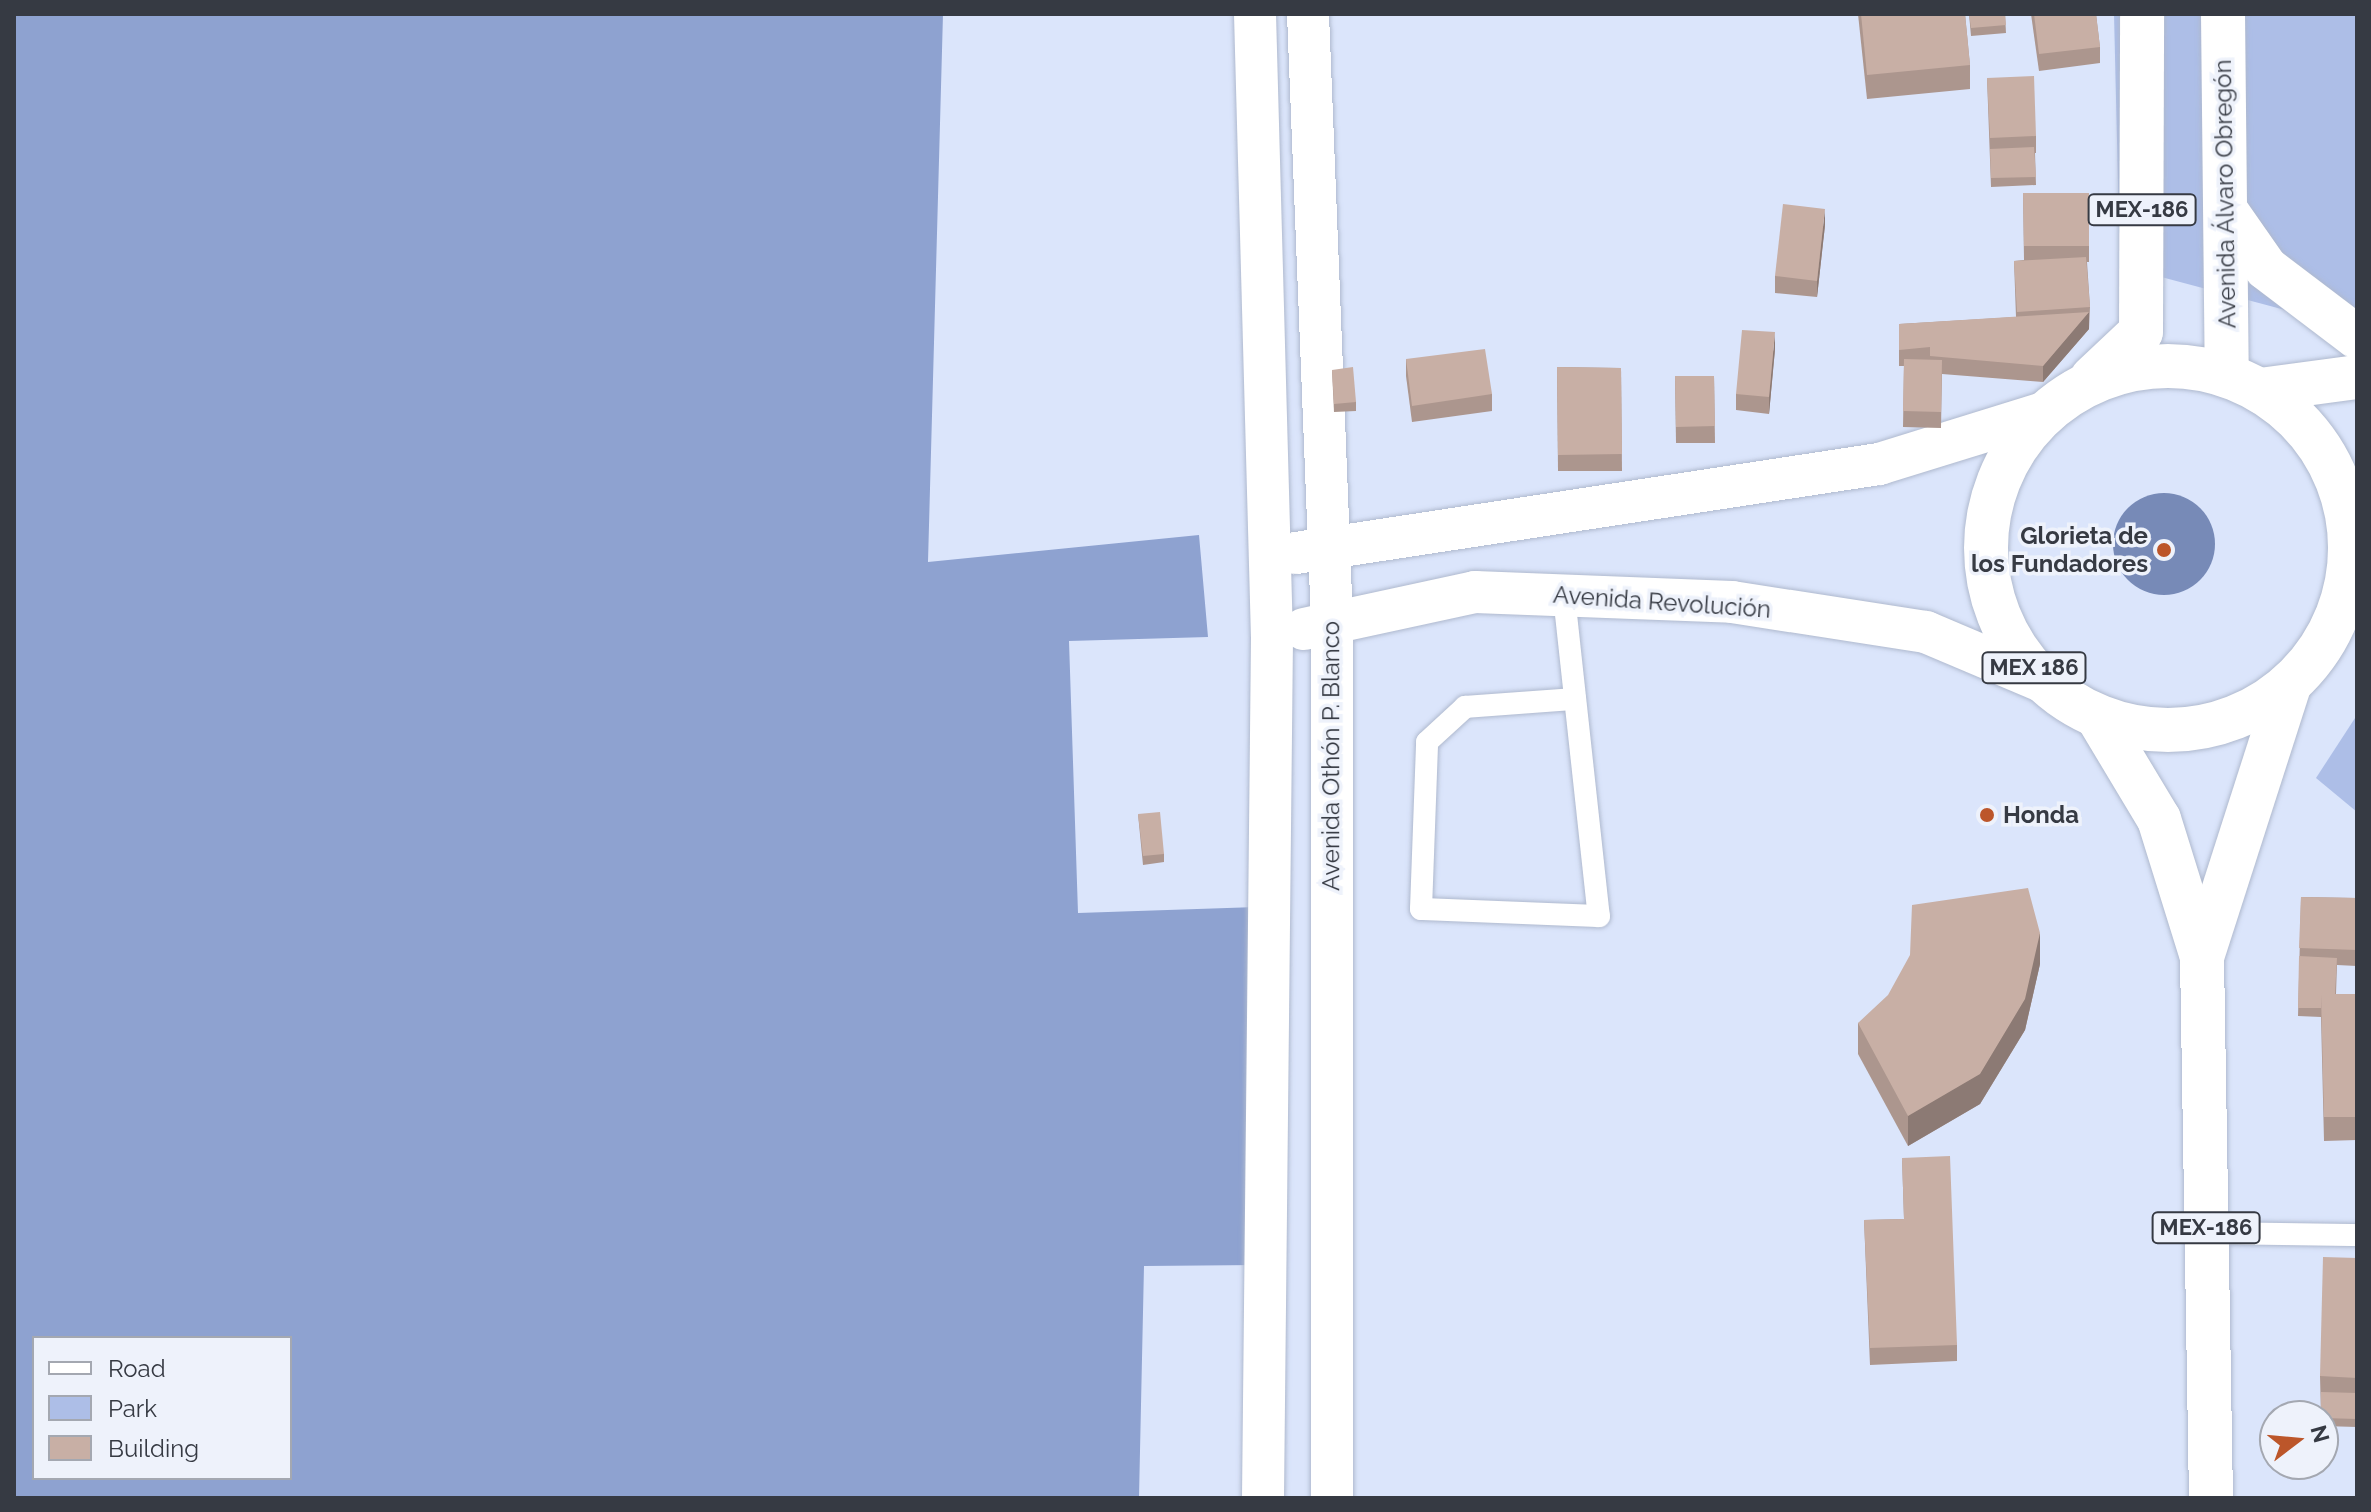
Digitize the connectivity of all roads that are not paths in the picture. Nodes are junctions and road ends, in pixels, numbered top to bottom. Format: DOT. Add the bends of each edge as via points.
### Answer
graph roads {
  1 [pos="1255,14"];
  2 [pos="1308,14"];
  3 [pos="2142,14"];
  4 [pos="2223,14"];
  5 [pos="2227,212"];
  6 [pos="2357,337"];
  7 [pos="2357,377"];
  8 [pos="2244,382"];
  9 [pos="2087,383"];
  10 [pos="2044,413"];
  11 [pos="1324,549"];
  12 [pos="1270,558"];
  13 [pos="2352,585"];
  14 [pos="1564,596"];
  15 [pos="1332,622"];
  16 [pos="1272,638"];
  17 [pos="2046,683"];
  18 [pos="2289,686"];
  19 [pos="1575,699"];
  20 [pos="2097,716"];
  21 [pos="2202,957"];
  22 [pos="2206,1233"];
  23 [pos="2357,1235"];
  24 [pos="1263,1498"];
  25 [pos="1332,1498"];
  26 [pos="2211,1498"];
  1 -- 12 [label="street"];
  2 -- 11 [label="street, Avenida Othón P. Blanco"];
  3 -- 9 [label="main road, MEX-186" via="2141,332"];
  4 -- 5 [label="main road, Avenida Álvaro Obregón / MEX-186"];
  5 -- 6 [label="main road" via="2266,268"];
  5 -- 8 [label="main road, Avenida Álvaro Obregón / MEX-186"];
  7 -- 8 [label="main road"];
  8 -- 9 [label="main road, MEX 186" via="2180,365 2132,368"];
  8 -- 13 [label="main road, MEX 186" via="2305,426 2336,475 2350,531"];
  9 -- 10 [label="main road, MEX 186"];
  10 -- 11 [label="street" via="1879,464"];
  10 -- 17 [label="main road, MEX 186" via="2007,460 1988,518 1988,578 2008,636"];
  11 -- 12 [label="street"];
  11 -- 15 [label="street, Avenida Othón P. Blanco"];
  12 -- 16 [label="street"];
  13 -- 18 [label="main road, MEX 186" via="2326,642"];
  14 -- 15 [label="street, Avenida Revolución" via="1475,592"];
  14 -- 17 [label="street, Avenida Revolución" via="1732,602 1926,632"];
  14 -- 19 [label="lane"];
  15 -- 16 [label="street, Avenida Revolución"];
  15 -- 25 [label="street, Avenida Othón P. Blanco"];
  16 -- 24 [label="street"];
  17 -- 20 [label="main road, MEX 186"];
  18 -- 20 [label="main road, MEX 186" via="2246,714 2197,729 2147,730"];
  18 -- 21 [label="main road, MEX-186"];
  19 -- 19 [label="lane" via="1599,916 1421,909 1427,742 1465,707"];
  20 -- 21 [label="main road, MEX-186" via="2159,819"];
  21 -- 22 [label="main road, MEX-186"];
  22 -- 23 [label="lane"];
  22 -- 26 [label="main road, MEX-186"];
}
